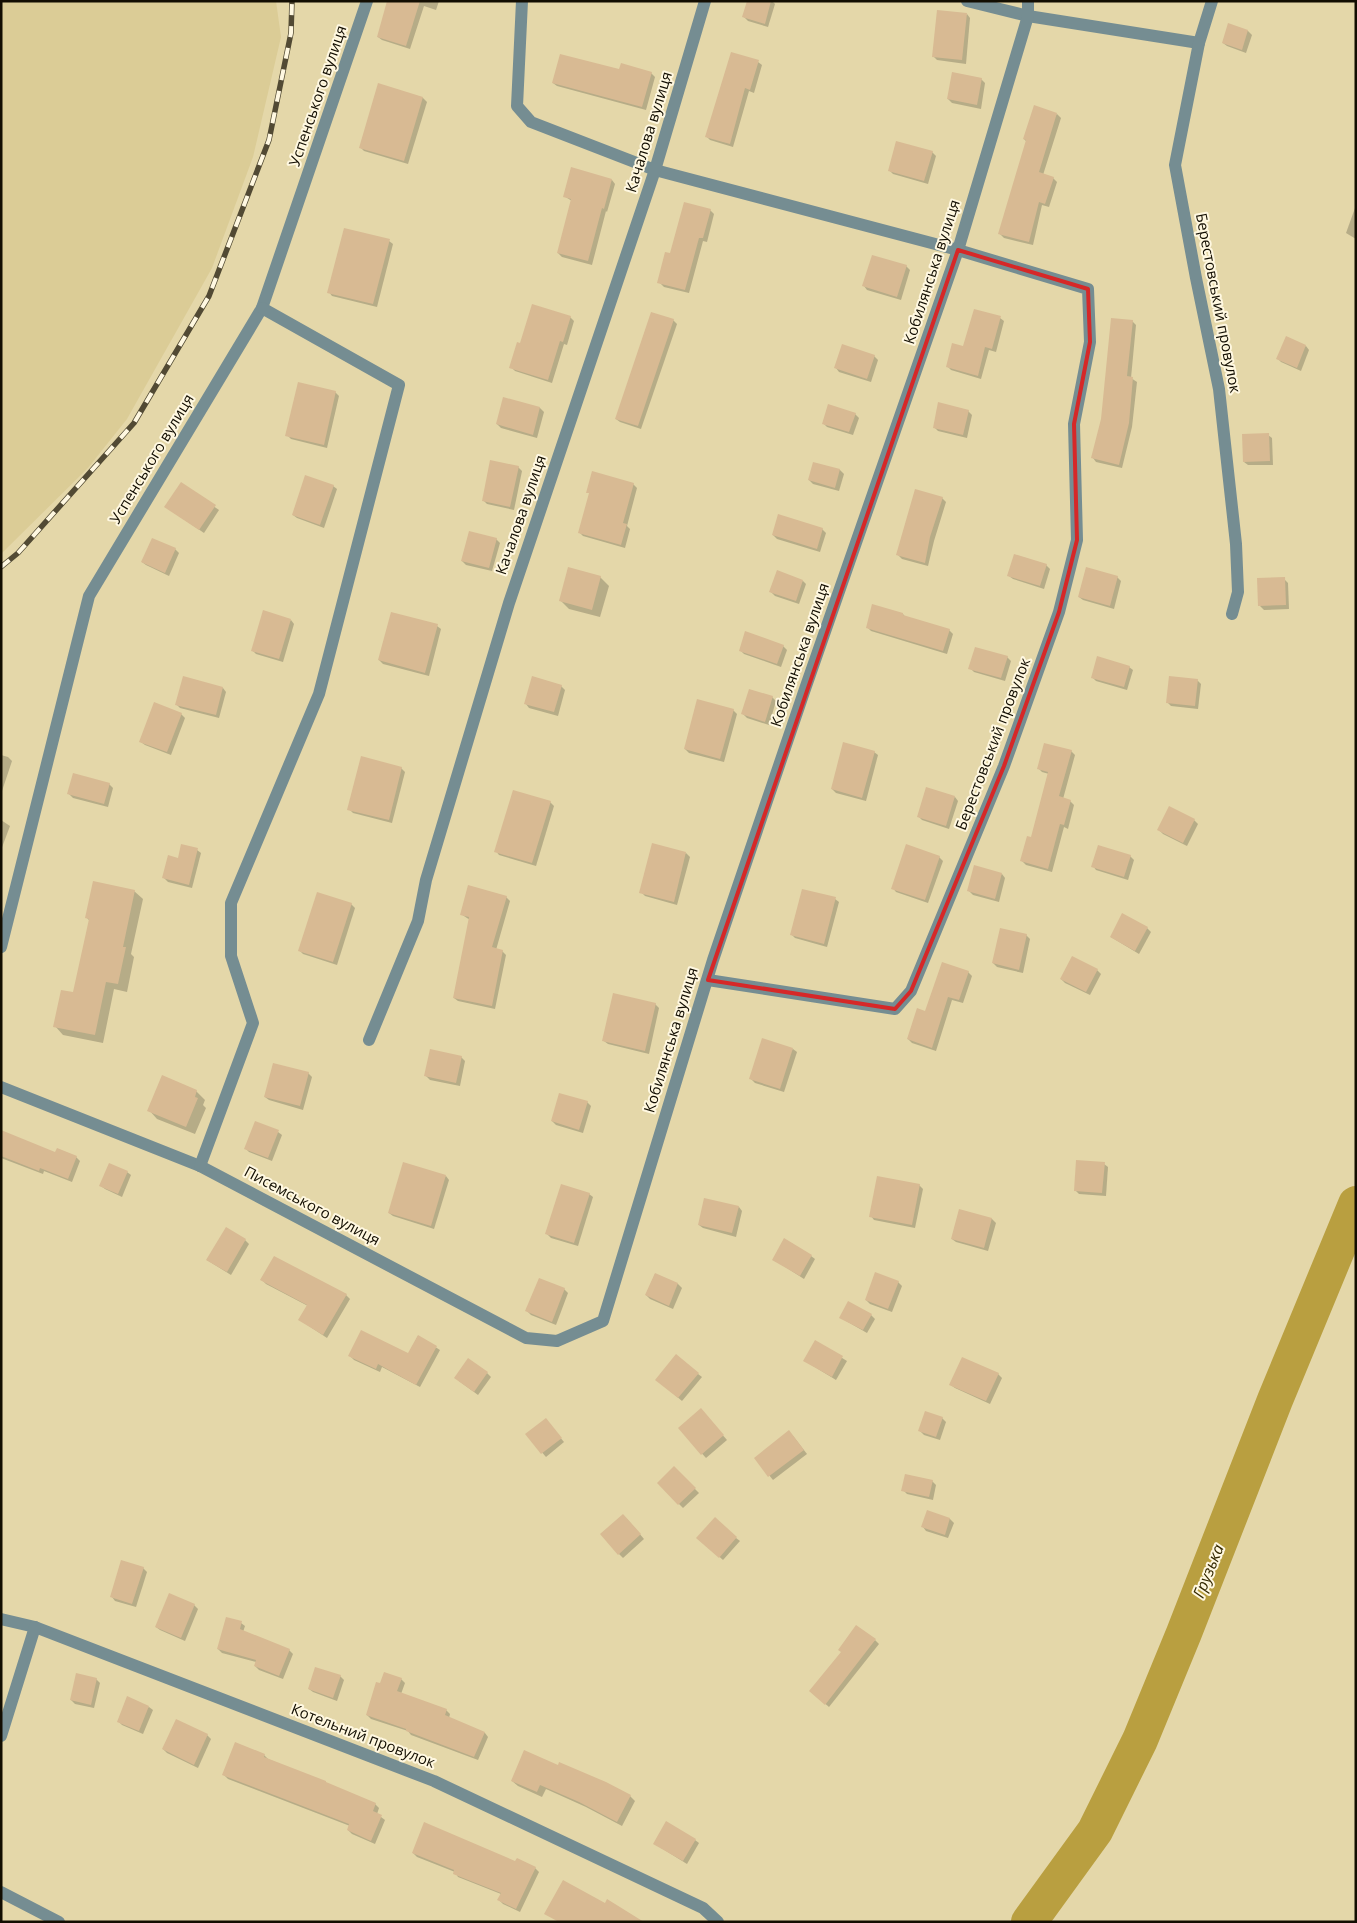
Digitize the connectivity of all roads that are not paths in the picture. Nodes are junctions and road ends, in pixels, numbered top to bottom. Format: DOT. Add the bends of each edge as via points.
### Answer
graph roads {
  1 [pos="367,1"];
  2 [pos="522,1"];
  3 [pos="705,1"];
  4 [pos="967,1"];
  5 [pos="1028,1"];
  6 [pos="1212,1"];
  7 [pos="1028,16"];
  8 [pos="1199,43"];
  9 [pos="655,170"];
  10 [pos="958,250"];
  11 [pos="262,308"];
  12 [pos="1232,614"];
  13 [pos="1,947"];
  14 [pos="708,980"];
  15 [pos="369,1040"];
  16 [pos="1,1087"];
  17 [pos="200,1166"];
  18 [pos="603,1321"];
  19 [pos="1,1619"];
  20 [pos="35,1627"];
  21 [pos="1,1736"];
  22 [pos="1,1892"];
  23 [pos="59,1922"];
  24 [pos="718,1922"];
  1 -- 11 [label="street, Успенського вулиця"];
  2 -- 9 [label="street" via="517,106 531,122"];
  3 -- 9 [label="street, Качалова вулиця"];
  4 -- 7 [label="street"];
  5 -- 7 [label="street, Кобилянська вулиця"];
  6 -- 8 [label="street, Берестовський провулок"];
  7 -- 8 [label="street"];
  7 -- 10 [label="street, Кобилянська вулиця"];
  8 -- 12 [label="street, Берестовський провулок" via="1175,165 1219,388 1236,544 1238,592"];
  9 -- 10 [label="street"];
  9 -- 15 [label="street, Качалова вулиця" via="509,603 426,880 418,921"];
  10 -- 14 [label="street, Кобилянська вулиця" via="804,689"];
  10 -- 14 [label="street, Берестовський провулок" via="1088,289 1090,342 1074,424 1077,540 1059,612 1004,766 911,991 895,1009"];
  11 -- 13 [label="street, Успенського вулиця" via="89,596"];
  11 -- 17 [label="street" via="399,385 319,694 231,903 231,956 253,1023"];
  14 -- 18 [label="street, Кобилянська вулиця"];
  16 -- 17 [label="street, Писемського вулиця"];
  17 -- 18 [label="street, Писемського вулиця" via="526,1338 556,1341"];
  19 -- 20 [label="street, Котельний провулок"];
  20 -- 21 [label="street"];
  20 -- 24 [label="street, Котельний провулок" via="434,1781 703,1908"];
  22 -- 23 [label="street"];
}
